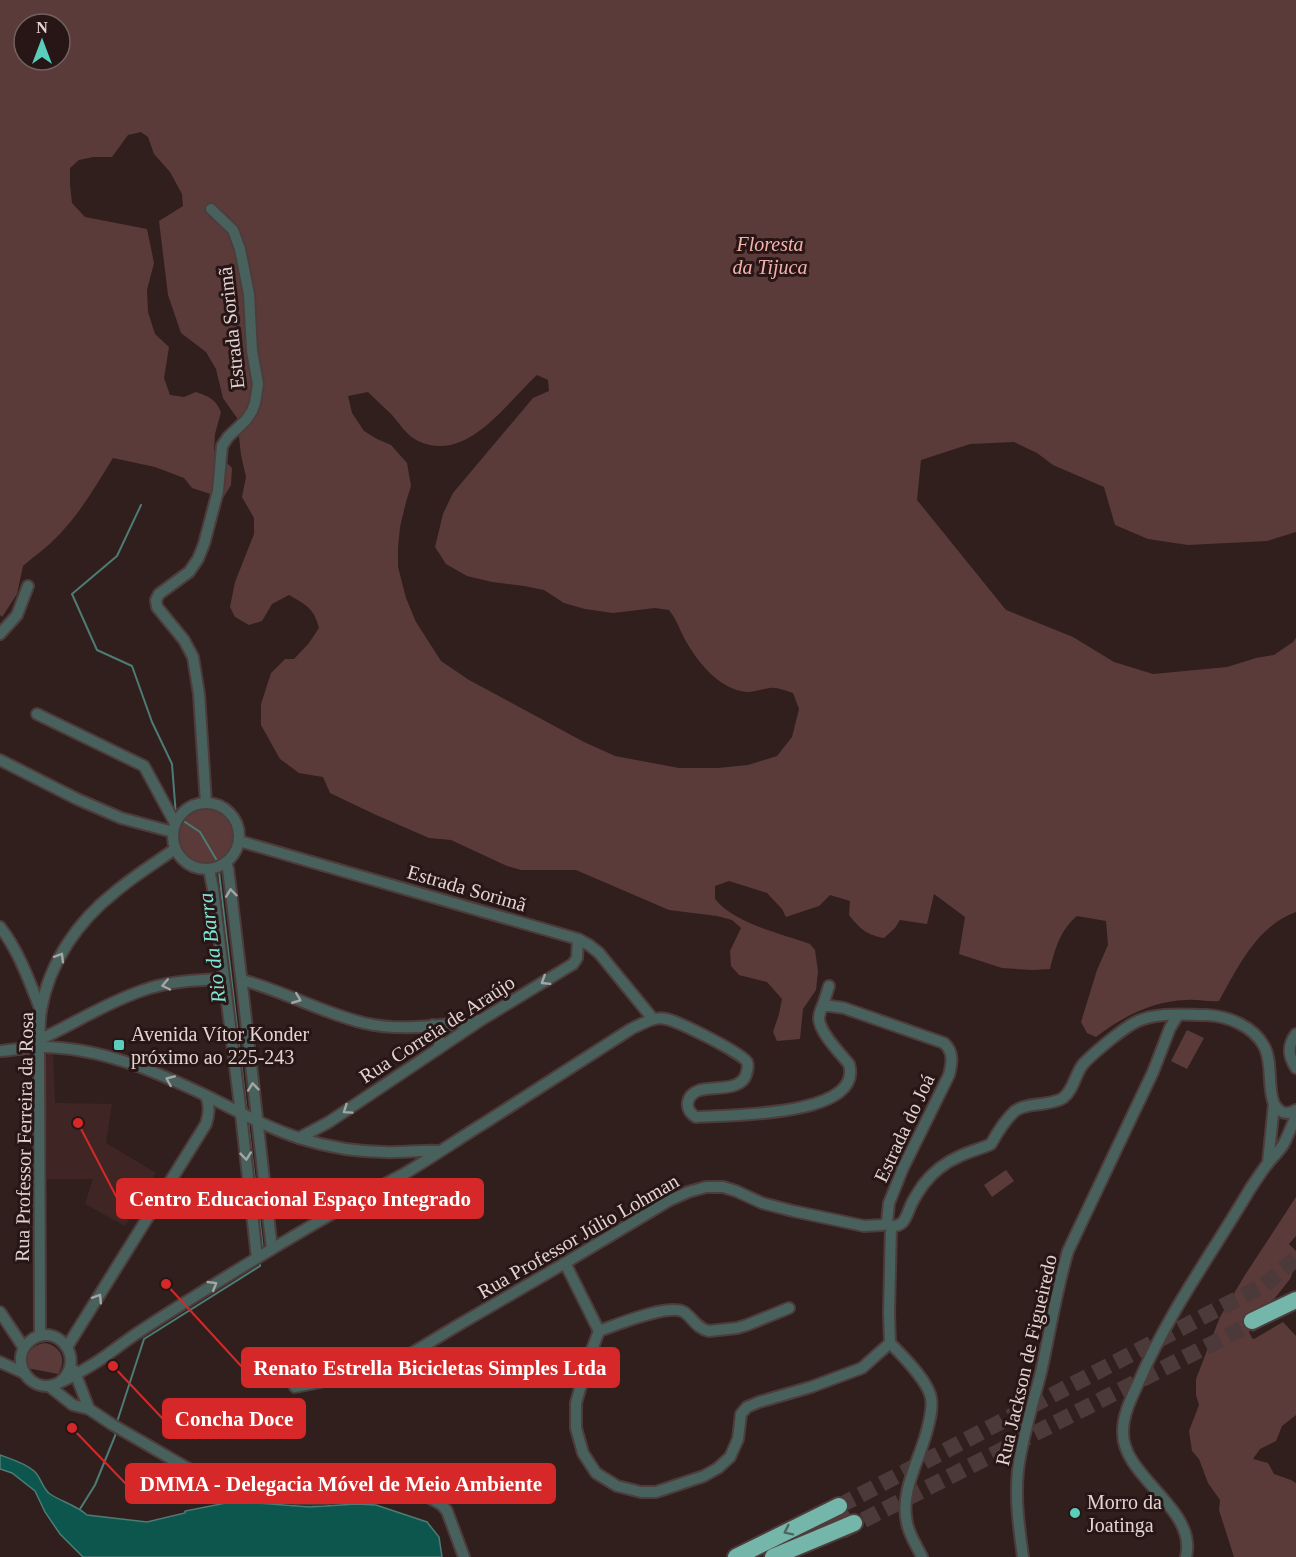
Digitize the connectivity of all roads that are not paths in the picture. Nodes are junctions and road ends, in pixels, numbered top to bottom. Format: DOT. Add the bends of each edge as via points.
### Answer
graph roads {
  1 [pos="212,208"];
  2 [pos="28,586"];
  3 [pos="0,634"];
  4 [pos="36,714"];
  5 [pos="0,760"];
  6 [pos="206,803"];
  7 [pos="176,823"];
  8 [pos="239,841"];
  9 [pos="175,849"];
  10 [pos="225,863"];
  11 [pos="210,868"];
  12 [pos="0,927"];
  13 [pos="578,939"];
  14 [pos="224,979"];
  15 [pos="242,980"];
  16 [pos="829,986"];
  17 [pos="824,1005"];
  18 [pos="41,1012"];
  19 [pos="1178,1015"];
  20 [pos="653,1019"];
  21 [pos="481,1020"];
  22 [pos="433,1025"];
  23 [pos="1296,1034"];
  24 [pos="39,1044"];
  25 [pos="438,1049"];
  26 [pos="0,1051"];
  27 [pos="1296,1068"];
  28 [pos="206,1096"];
  29 [pos="1274,1104"];
  30 [pos="1296,1110"];
  31 [pos="1296,1116"];
  32 [pos="249,1118"];
  33 [pos="299,1138"];
  34 [pos="439,1151"];
  35 [pos="398,1152"];
  36 [pos="1268,1163"];
  37 [pos="402,1175"];
  38 [pos="889,1224"];
  39 [pos="271,1250"];
  40 [pos="258,1257"];
  41 [pos="565,1263"];
  42 [pos="1296,1301"];
  43 [pos="789,1308"];
  44 [pos="0,1312"];
  45 [pos="1253,1322"];
  46 [pos="599,1331"];
  47 [pos="40,1336"];
  48 [pos="890,1343"];
  49 [pos="67,1347"];
  50 [pos="24,1348"];
  51 [pos="0,1362"];
  52 [pos="71,1362"];
  53 [pos="24,1373"];
  54 [pos="76,1374"];
  55 [pos="60,1382"];
  56 [pos="49,1386"];
  57 [pos="295,1387"];
  58 [pos="83,1394"];
  59 [pos="73,1404"];
  60 [pos="89,1409"];
  61 [pos="839,1506"];
  62 [pos="854,1523"];
  63 [pos="464,1557"];
  64 [pos="736,1557"];
  65 [pos="773,1557"];
  66 [pos="922,1557"];
  67 [pos="1023,1557"];
  68 [pos="1186,1557"];
  1 -- 6 [label="street, Estrada Sorimã" via="233,230 240,249 258,384 252,411 222,446 218,491 198,560 156,600 193,657"];
  2 -- 3 [label="street" via="17,615"];
  4 -- 7 [label="street" via="144,766"];
  5 -- 7 [label="street" via="120,818"];
  6 -- 7 [label="street" via="188,808"];
  6 -- 8 [label="street" via="227,810 235,819"];
  7 -- 9 [label="street"];
  8 -- 10 [label="street"];
  8 -- 13 [label="street, Estrada Sorimã"];
  9 -- 11 [label="street" via="193,866"];
  18 -- 9 [label="street, Rua Professor Ferreira da Rosa, one-way" via="57,959 80,928 113,894"];
  10 -- 11 [label="street"];
  15 -- 10 [label="street, one-way"];
  11 -- 14 [label="street"];
  12 -- 18 [label="street" via="24,968"];
  13 -- 20 [label="street, Estrada Sorimã" via="599,953"];
  13 -- 21 [label="street, Rua Correia de Araújo, one-way" via="573,964"];
  14 -- 24 [label="street, one-way" via="142,990"];
  14 -- 32 [label="street"];
  15 -- 22 [label="street, one-way" via="364,1023"];
  32 -- 15 [label="street, one-way"];
  16 -- 17 [label="street"];
  17 -- 20 [label="street" via="819,1020 823,1030 849,1064 845,1088 833,1098 758,1114 696,1117 689,1113 688,1103 695,1092 739,1084 746,1077 747,1062 729,1048 676,1023 665,1018"];
  17 -- 38 [label="street, Estrada do Joá" via="844,1008 939,1041 950,1051 949,1076 903,1168 889,1203"];
  18 -- 24 [label="street, Rua Professor Ferreira da Rosa"];
  19 -- 29 [label="street, Estrada do Joá" via="1216,1015 1254,1033 1268,1054"];
  19 -- 38 [label="street, Estrada do Joá" via="1137,1021 1113,1038 1083,1065 1062,1099 1016,1110 991,1144 959,1156 933,1174 915,1197 902,1224"];
  19 -- 67 [label="street, Rua Jackson de Figueiredo" via="1062,1268 1018,1470 1017,1505"];
  20 -- 34 [label="street" via="631,1029"];
  21 -- 22 [label="street"];
  21 -- 25 [label="street, Rua Correia de Araújo"];
  22 -- 25 [label="street" via="439,1035"];
  23 -- 27 [label="street" via="1289,1050"];
  24 -- 26 [label="street"];
  28 -- 24 [label="street, one-way" via="135,1065"];
  24 -- 47 [label="street, Rua Professor Ferreira da Rosa"];
  25 -- 33 [label="street, Rua Correia de Araújo, one-way"];
  28 -- 32 [label="street"];
  49 -- 28 [label="street, one-way" via="206,1124"];
  29 -- 30 [label="street" via="1285,1114"];
  29 -- 36 [label="street"];
  31 -- 36 [label="street" via="1282,1146"];
  32 -- 33 [label="street"];
  32 -- 39 [label="street"];
  32 -- 40 [label="street, one-way"];
  33 -- 35 [label="street" via="344,1149"];
  34 -- 35 [label="street"];
  34 -- 37 [label="street"];
  35 -- 37 [label="street" via="408,1163"];
  36 -- 68 [label="street" via="1153,1349 1122,1431 1131,1459 1179,1520 1188,1542"];
  37 -- 39 [label="street"];
  38 -- 41 [label="street, Rua Professor Júlio Lohman" via="864,1226 762,1203 723,1187 706,1187 670,1200"];
  38 -- 48 [label="street"];
  39 -- 40 [label="street"];
  54 -- 40 [label="street, one-way"];
  41 -- 46 [label="street"];
  41 -- 57 [label="street, Rua Professor Júlio Lohman" via="407,1356 370,1372"];
  42 -- 45 [label="highway"];
  43 -- 46 [label="street" via="737,1328 705,1330 675,1309"];
  44 -- 50 [label="street"];
  46 -- 48 [label="street" via="576,1403 576,1428 583,1453 596,1473 617,1486 641,1492 656,1492 718,1468 730,1457 738,1439 741,1414 747,1407 861,1368"];
  47 -- 49 [label="street" via="55,1337"];
  47 -- 50 [label="street"];
  48 -- 66 [label="street" via="909,1362 931,1396 929,1422 906,1499 907,1523"];
  49 -- 52 [label="street"];
  50 -- 53 [label="street"];
  51 -- 53 [label="street"];
  52 -- 54 [label="street"];
  52 -- 55 [label="street"];
  53 -- 56 [label="street" via="33,1382"];
  54 -- 55 [label="street"];
  54 -- 58 [label="street"];
  55 -- 56 [label="street"];
  56 -- 59 [label="street"];
  58 -- 59 [label="street"];
  58 -- 60 [label="street"];
  59 -- 60 [label="street"];
  60 -- 63 [label="street" via="205,1477 243,1491 319,1499 366,1493 424,1495 447,1511"];
  61 -- 64 [label="highway, one-way"];
  62 -- 65 [label="highway"];
}
